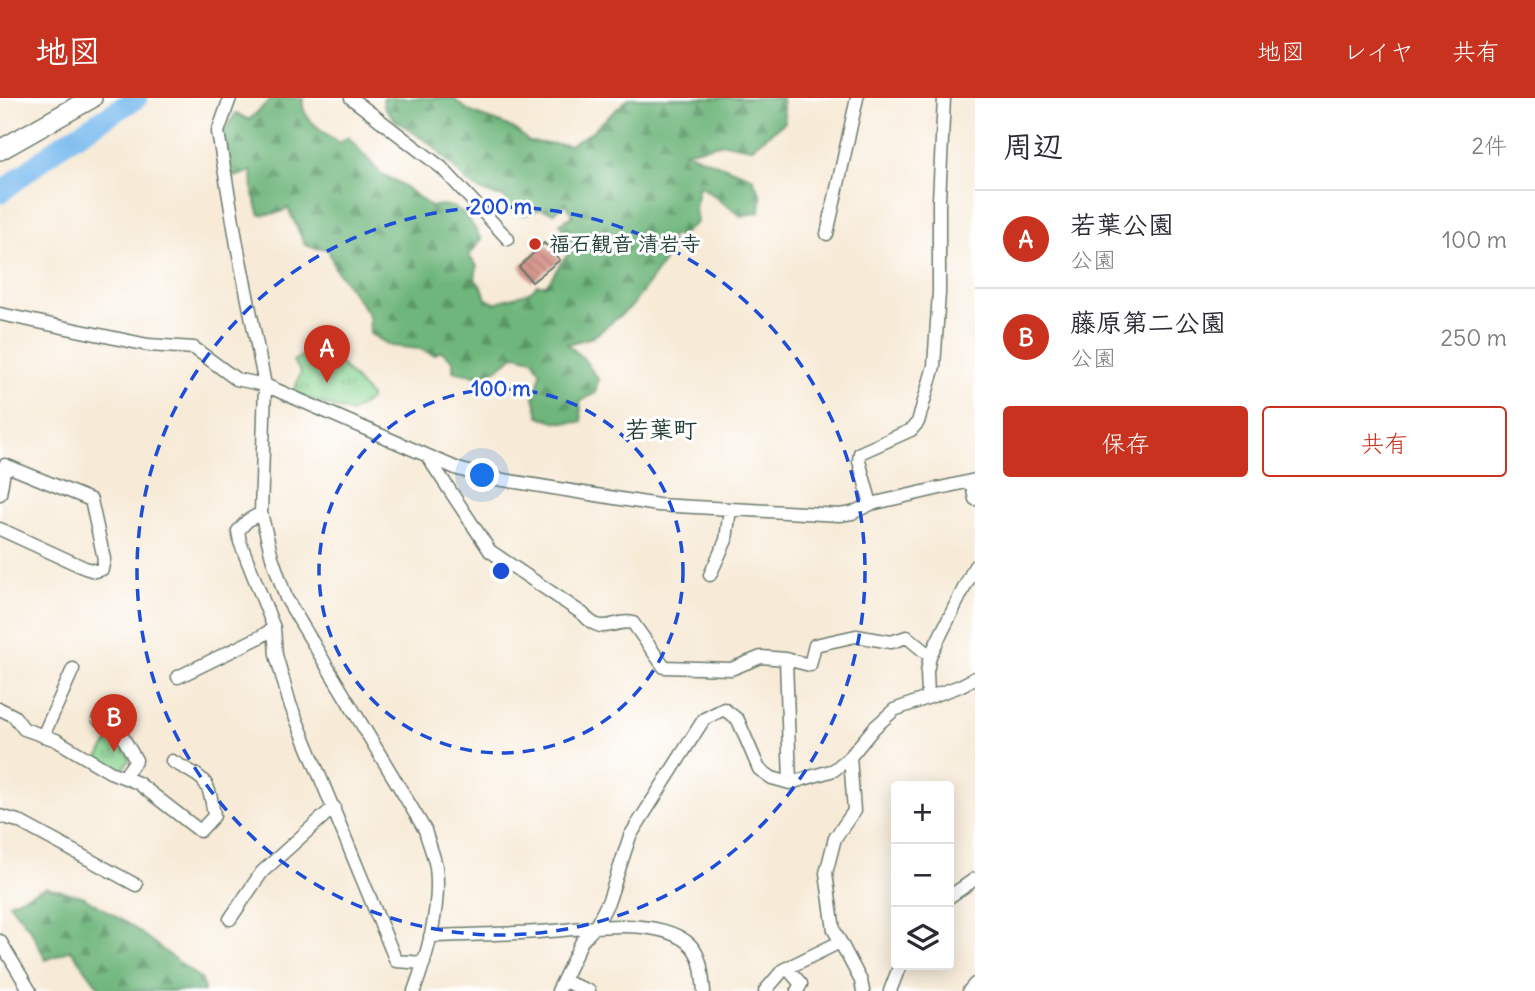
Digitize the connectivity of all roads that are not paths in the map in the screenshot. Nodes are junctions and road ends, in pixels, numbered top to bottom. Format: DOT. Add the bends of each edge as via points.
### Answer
graph roads {
  1 [pos="92,98"];
  2 [pos="230,98"];
  3 [pos="351,98"];
  4 [pos="857,98"];
  5 [pos="944,98"];
  6 [pos="0,150"];
  7 [pos="827,234"];
  8 [pos="508,239"];
  9 [pos="0,314"];
  10 [pos="265,385"];
  11 [pos="427,456"];
  12 [pos="2,464"];
  13 [pos="973,480"];
  14 [pos="0,494"];
  15 [pos="975,499"];
  16 [pos="871,504"];
  17 [pos="730,509"];
  18 [pos="261,513"];
  19 [pos="0,529"];
  20 [pos="975,566"];
  21 [pos="710,575"];
  22 [pos="274,628"];
  23 [pos="930,656"];
  24 [pos="786,659"];
  25 [pos="73,669"];
  26 [pos="178,677"];
  27 [pos="975,678"];
  28 [pos="928,696"];
  29 [pos="0,709"];
  30 [pos="98,719"];
  31 [pos="43,736"];
  32 [pos="850,757"];
  33 [pos="172,761"];
  34 [pos="124,777"];
  35 [pos="790,783"];
  36 [pos="334,807"];
  37 [pos="0,816"];
  38 [pos="975,879"];
  39 [pos="136,886"];
  40 [pos="954,894"];
  41 [pos="230,919"];
  42 [pos="596,926"];
  43 [pos="430,936"];
  44 [pos="0,941"];
  45 [pos="840,942"];
  46 [pos="424,963"];
  47 [pos="787,968"];
  48 [pos="898,970"];
  49 [pos="975,984"];
  50 [pos="560,986"];
  51 [pos="30,991"];
  52 [pos="414,991"];
  53 [pos="589,991"];
  54 [pos="704,991"];
  55 [pos="765,991"];
  56 [pos="797,991"];
  57 [pos="863,991"];
  58 [pos="890,991"];
  59 [pos="969,991"];
  1 -- 6 [label="highway"];
  2 -- 10 [label="street" via="218,132"];
  3 -- 8 [label="street" via="442,168"];
  4 -- 7 [label="street"];
  5 -- 16 [label="street" via="934,366 918,422 911,430 860,453"];
  9 -- 10 [label="street" via="148,345 194,348 236,379"];
  10 -- 11 [label="street"];
  10 -- 18 [label="street"];
  11 -- 17 [label="street" via="491,478 658,505"];
  11 -- 24 [label="street" via="489,551 589,622 608,628 633,623 664,667 718,670 761,657"];
  12 -- 14 [label="street"];
  12 -- 19 [label="street" via="91,500 104,559 102,569 85,568"];
  13 -- 15 [label="street"];
  13 -- 16 [label="street"];
  16 -- 17 [label="street" via="840,515"];
  17 -- 21 [label="street" via="726,540"];
  18 -- 22 [label="street" via="238,531"];
  18 -- 43 [label="street" via="286,598 425,830 436,866 437,899"];
  20 -- 23 [label="street"];
  22 -- 26 [label="street"];
  22 -- 36 [label="street" via="276,655 290,704"];
  23 -- 24 [label="street" via="907,638 891,642 856,636 816,645 810,665"];
  23 -- 28 [label="street"];
  24 -- 35 [label="street"];
  25 -- 31 [label="street"];
  27 -- 28 [label="street"];
  28 -- 32 [label="street" via="894,710"];
  29 -- 31 [label="street" via="14,716 24,729"];
  30 -- 34 [label="street" via="118,729 135,760"];
  31 -- 34 [label="street"];
  32 -- 35 [label="street" via="834,770"];
  32 -- 45 [label="street" via="854,811 835,838 826,873"];
  33 -- 34 [label="street" via="205,780 211,790 214,816 200,831"];
  35 -- 42 [label="street" via="759,769 738,720 724,709 704,719 630,836"];
  36 -- 41 [label="street" via="262,872"];
  36 -- 46 [label="street" via="396,961"];
  37 -- 39 [label="street" via="18,821"];
  38 -- 40 [label="street"];
  42 -- 43 [label="street"];
  42 -- 50 [label="street" via="582,941"];
  42 -- 54 [label="street" via="654,930 689,943 701,961"];
  43 -- 46 [label="street"];
  44 -- 51 [label="street"];
  45 -- 47 [label="street"];
  45 -- 57 [label="street"];
  46 -- 52 [label="street"];
  47 -- 55 [label="street"];
  47 -- 56 [label="street" via="801,984"];
  48 -- 58 [label="street"];
  49 -- 59 [label="street"];
  50 -- 53 [label="street"];
}
